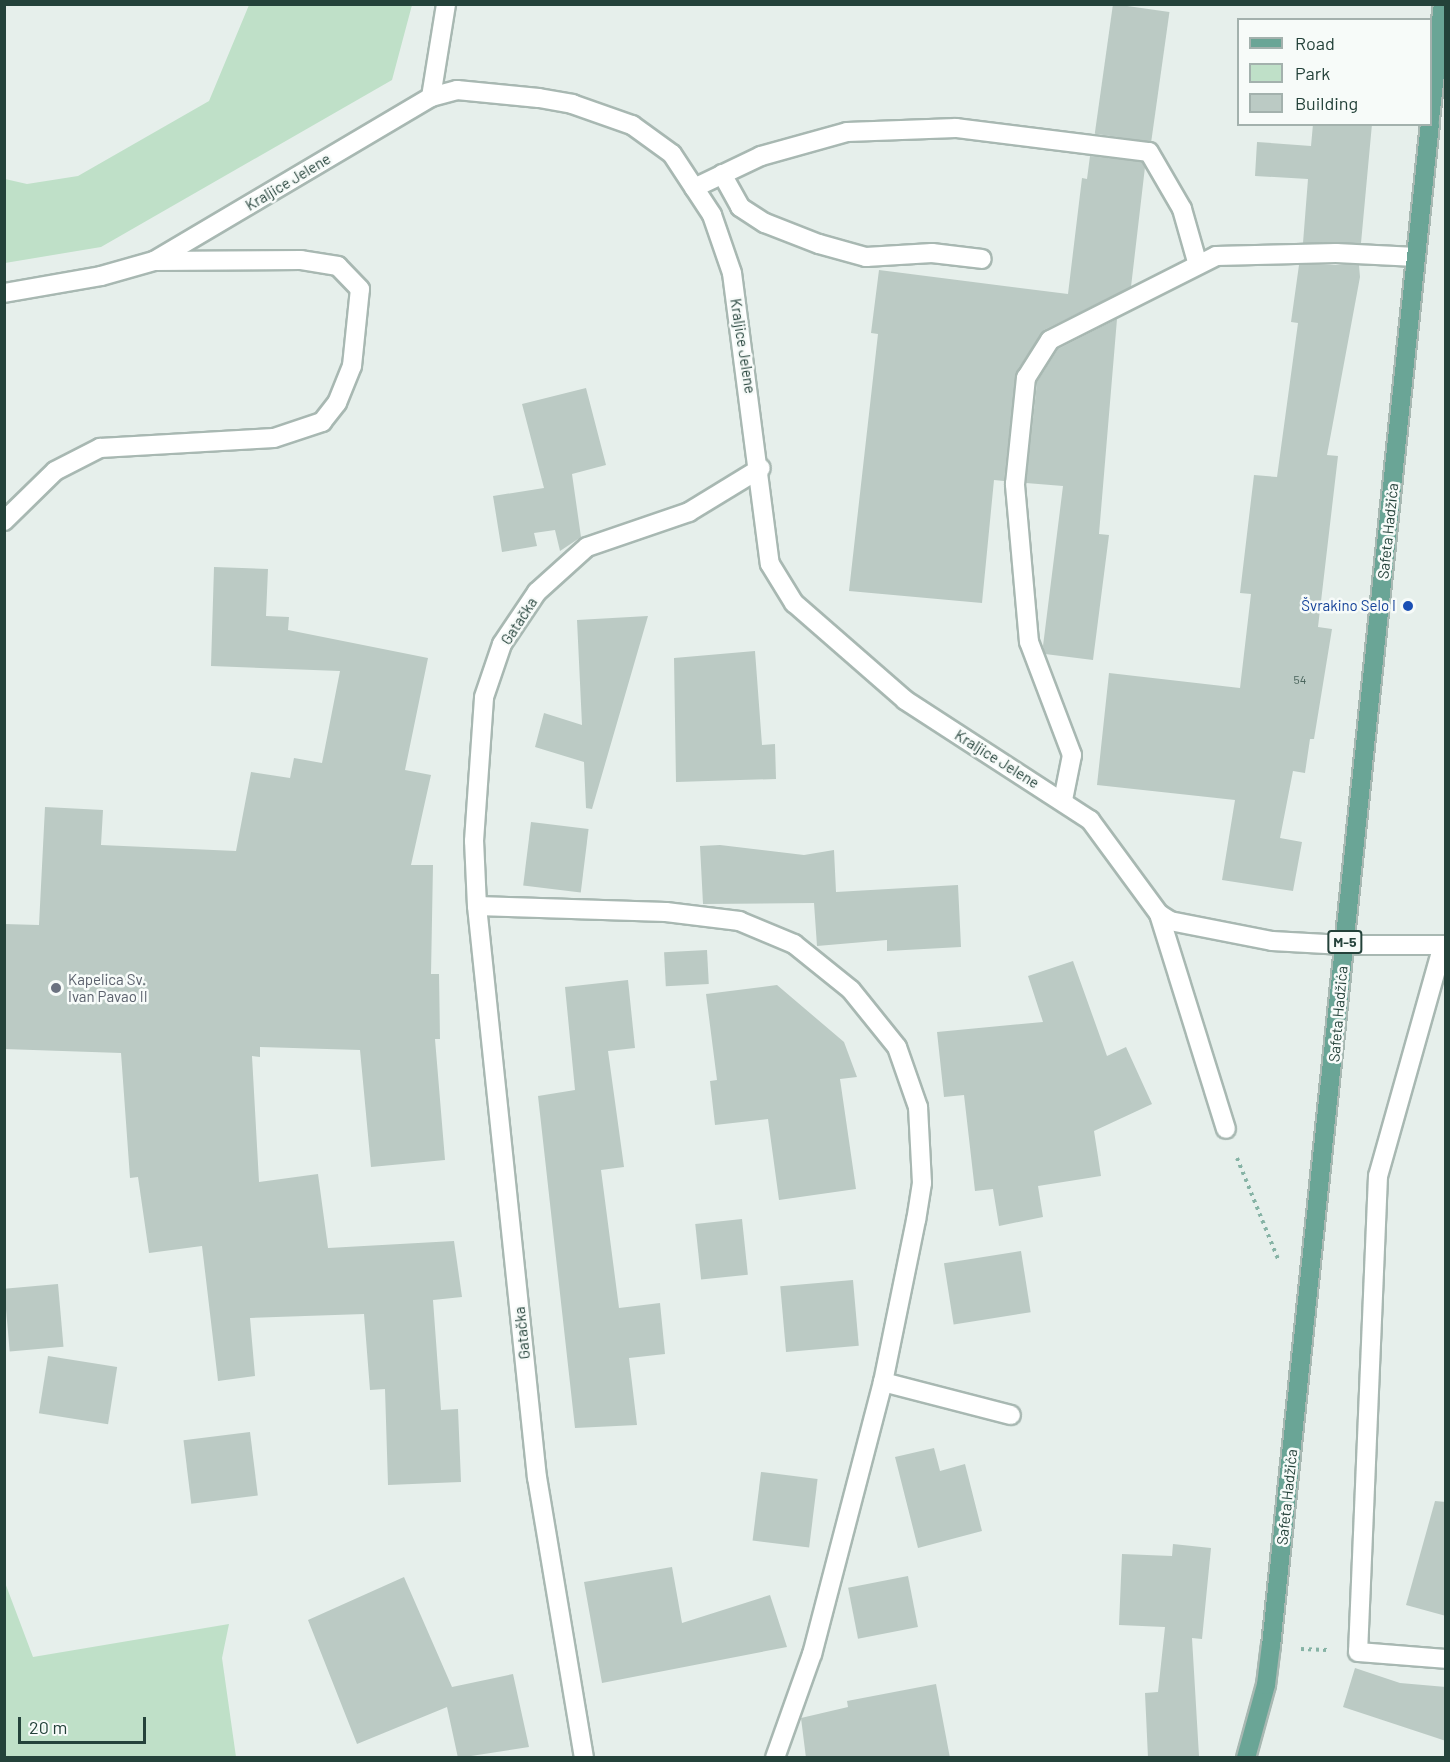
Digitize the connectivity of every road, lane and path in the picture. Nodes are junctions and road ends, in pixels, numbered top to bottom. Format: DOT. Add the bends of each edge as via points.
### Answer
graph roads {
  1 [pos="446,4"];
  2 [pos="1443,4"];
  3 [pos="431,97"];
  4 [pos="1432,109"];
  5 [pos="1430,126"];
  6 [pos="722,174"];
  7 [pos="694,188"];
  8 [pos="1416,257"];
  9 [pos="982,259"];
  10 [pos="154,261"];
  11 [pos="1198,265"];
  12 [pos="4,293"];
  13 [pos="761,468"];
  14 [pos="4,521"];
  15 [pos="1063,800"];
  16 [pos="477,906"];
  17 [pos="1159,914"];
  18 [pos="1344,945"];
  19 [pos="1444,945"];
  20 [pos="1226,1129"];
  21 [pos="1279,1261"];
  22 [pos="883,1382"];
  23 [pos="1011,1415"];
  24 [pos="1270,1646"];
  25 [pos="1358,1652"];
  26 [pos="1446,1659"];
  27 [pos="584,1758"];
  28 [pos="775,1758"];
  29 [pos="1246,1758"];
  1 -- 3 [label="street"];
  2 -- 4 [label="main road"];
  3 -- 7 [label="street, Kraljice Jelene" via="457,90 582,107 632,125 672,154"];
  3 -- 10 [label="street, Kraljice Jelene"];
  5 -- 8 [label="main road, Safeta Hadžića / M-5"];
  6 -- 7 [label="street"];
  6 -- 9 [label="street" via="740,207 765,223 819,244 866,257 932,253"];
  6 -- 11 [label="street" via="761,156 847,132 956,129 1149,152 1182,209"];
  7 -- 13 [label="street, Kraljice Jelene" via="712,215 732,273"];
  8 -- 11 [label="street" via="1254,253 1216,256"];
  8 -- 18 [label="main road, Safeta Hadžića / M-5"];
  10 -- 12 [label="street, Kraljice Jelene" via="101,276"];
  10 -- 14 [label="street" via="301,260 338,266 360,289 352,366 337,403 322,422 274,438 100,448 55,471"];
  11 -- 15 [label="street" via="1142,298 1050,340 1026,378 1015,484 1029,642 1072,755"];
  13 -- 15 [label="street, Kraljice Jelene" via="771,564 794,603 905,700"];
  13 -- 16 [label="street, Gatačka" via="689,512 588,547 537,592 502,644 484,697 478,747"];
  15 -- 17 [label="street, Kraljice Jelene" via="1090,820"];
  16 -- 22 [label="street" via="666,912 739,921 794,944 851,990 897,1047 918,1107 922,1183"];
  16 -- 27 [label="street, Gatačka" via="537,1478"];
  17 -- 18 [label="street" via="1204,930 1272,941"];
  17 -- 20 [label="street, Kraljice Jelene"];
  18 -- 19 [label="street"];
  18 -- 24 [label="main road, Safeta Hadžića / M-5"];
  19 -- 25 [label="street" via="1378,1176"];
  20 -- 21 [label="path"];
  22 -- 23 [label="street"];
  22 -- 28 [label="street" via="812,1654"];
  24 -- 25 [label="path"];
  24 -- 29 [label="main road, Safeta Hadžića / M-5" via="1266,1684"];
  25 -- 26 [label="street"];
}
